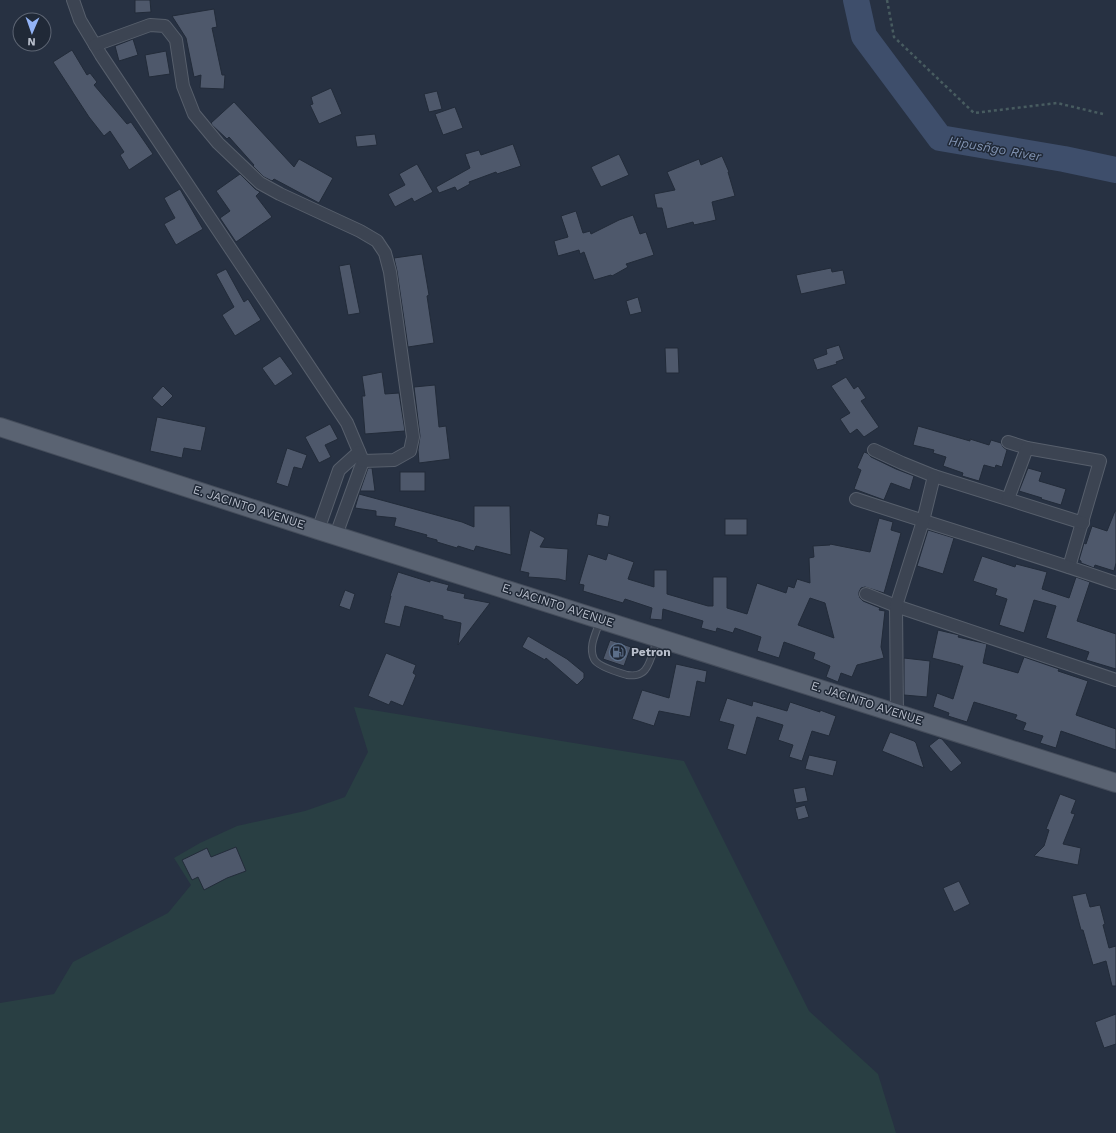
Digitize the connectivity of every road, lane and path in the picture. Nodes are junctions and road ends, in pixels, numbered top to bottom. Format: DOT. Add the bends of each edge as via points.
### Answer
graph roads {
  1 [pos="73,0"];
  2 [pos="887,0"];
  3 [pos="95,45"];
  4 [pos="1104,114"];
  5 [pos="0,427"];
  6 [pos="1008,442"];
  7 [pos="1027,448"];
  8 [pos="874,450"];
  9 [pos="361,456"];
  10 [pos="934,476"];
  11 [pos="856,499"];
  12 [pos="1008,499"];
  13 [pos="923,521"];
  14 [pos="1083,523"];
  15 [pos="318,530"];
  16 [pos="336,535"];
  17 [pos="1069,567"];
  18 [pos="1116,583"];
  19 [pos="866,594"];
  20 [pos="896,606"];
  21 [pos="600,619"];
  22 [pos="658,637"];
  23 [pos="1116,680"];
  24 [pos="897,713"];
  25 [pos="1116,783"];
  1 -- 3 [label="street" via="80,20"];
  2 -- 4 [label="path" via="894,37 974,114 1057,103"];
  3 -- 9 [label="street" via="347,423"];
  3 -- 9 [label="street" via="150,25 165,26 176,40 183,86 194,114 218,143 260,183 360,231 377,241 386,253 413,437 410,451 394,460"];
  5 -- 15 [label="main road, E. JACINTO AVENUE"];
  6 -- 7 [label="street"];
  7 -- 12 [label="street"];
  7 -- 14 [label="street" via="1100,461"];
  8 -- 10 [label="street"];
  9 -- 15 [label="street" via="339,470"];
  9 -- 16 [label="street"];
  10 -- 12 [label="street"];
  10 -- 13 [label="street"];
  11 -- 13 [label="street"];
  12 -- 14 [label="street"];
  13 -- 17 [label="street"];
  13 -- 20 [label="street"];
  14 -- 17 [label="street"];
  15 -- 16 [label="main road, E. JACINTO AVENUE"];
  16 -- 21 [label="main road, E. JACINTO AVENUE"];
  17 -- 18 [label="street"];
  19 -- 20 [label="street"];
  20 -- 23 [label="street"];
  20 -- 24 [label="street"];
  21 -- 22 [label="main road, E. JACINTO AVENUE"];
  21 -- 22 [label="lane" via="592,642 595,661 601,666 628,675 644,671"];
  22 -- 24 [label="main road, E. JACINTO AVENUE"];
  24 -- 25 [label="main road, E. JACINTO AVENUE"];
}
